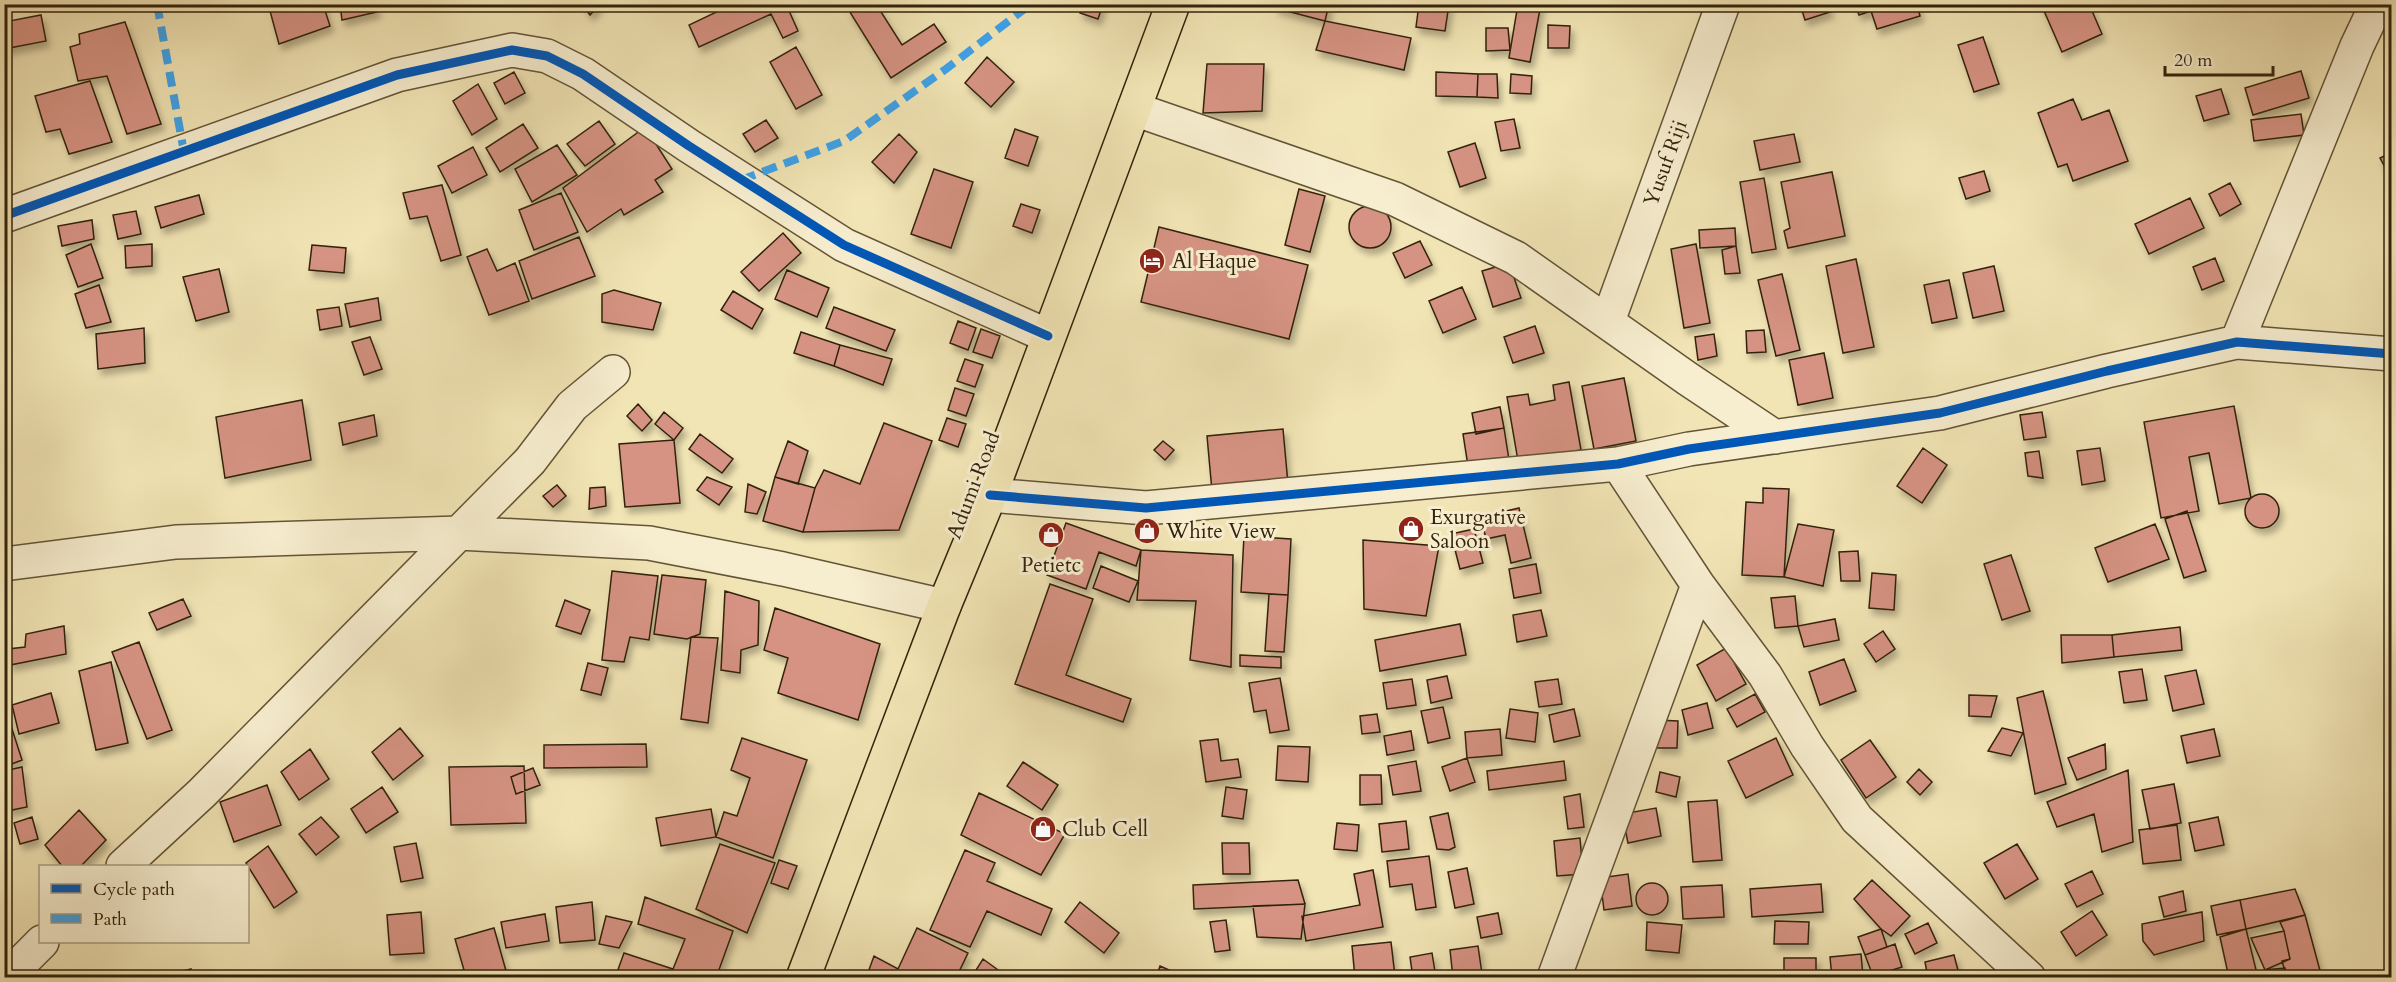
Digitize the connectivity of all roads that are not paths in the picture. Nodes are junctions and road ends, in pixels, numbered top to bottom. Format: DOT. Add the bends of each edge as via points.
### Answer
graph roads {
  1 [pos="1173,4"];
  2 [pos="1723,4"];
  3 [pos="2377,4"];
  4 [pos="1134,109"];
  5 [pos="4,216"];
  6 [pos="1608,321"];
  7 [pos="1048,336"];
  8 [pos="2237,342"];
  9 [pos="2391,354"];
  10 [pos="612,372"];
  11 [pos="1775,437"];
  12 [pos="1618,464"];
  13 [pos="990,495"];
  14 [pos="459,533"];
  15 [pos="4,564"];
  16 [pos="1698,585"];
  17 [pos="944,606"];
  18 [pos="125,865"];
  19 [pos="41,943"];
  20 [pos="6,978"];
  21 [pos="803,978"];
  22 [pos="1554,978"];
  23 [pos="2029,978"];
  1 -- 4 [label="main road, Adumi Road"];
  2 -- 6 [label="street, Yusuf Riji"];
  3 -- 8 [label="street"];
  4 -- 6 [label="street" via="1395,199 1516,258"];
  4 -- 7 [label="main road, Adumi Road"];
  5 -- 7 [label="street" via="398,75 512,50 547,56 583,74 844,245"];
  6 -- 11 [label="street"];
  7 -- 13 [label="main road, Adumi Road"];
  8 -- 9 [label="street"];
  8 -- 11 [label="street" via="1940,413"];
  10 -- 14 [label="street" via="572,406 530,461"];
  11 -- 12 [label="street"];
  12 -- 13 [label="street" via="1146,508"];
  12 -- 16 [label="street"];
  13 -- 17 [label="main road, Adumi Road"];
  14 -- 15 [label="street" via="176,542"];
  14 -- 17 [label="street" via="649,543"];
  14 -- 18 [label="street" via="202,793"];
  16 -- 22 [label="street"];
  16 -- 23 [label="street" via="1765,675 1857,819"];
  17 -- 21 [label="main road, Adumi Road"];
  19 -- 20 [label="street"];
}
